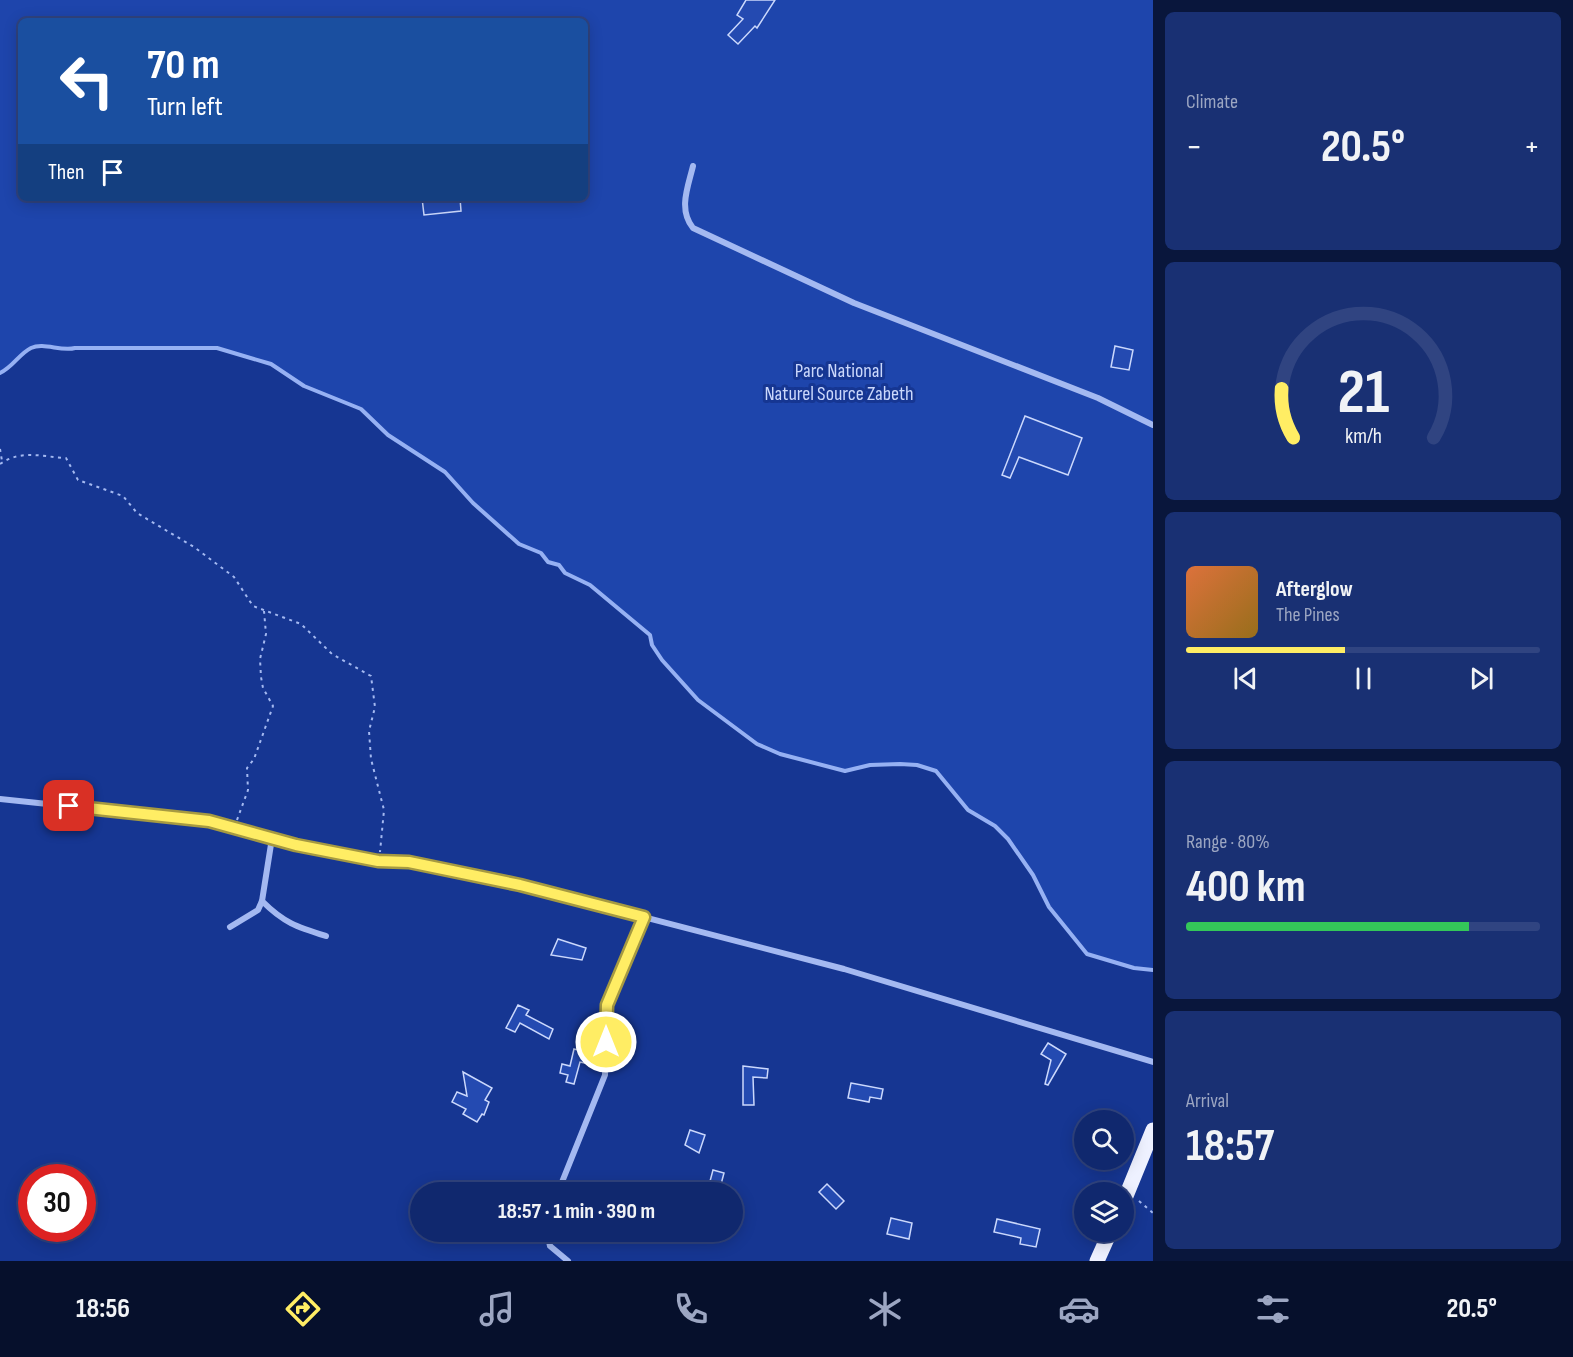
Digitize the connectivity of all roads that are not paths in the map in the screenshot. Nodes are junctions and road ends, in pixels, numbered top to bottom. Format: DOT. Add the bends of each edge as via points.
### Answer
graph roads {
  1 [pos="693,166"];
  2 [pos="1153,425"];
  3 [pos="0,800"];
  4 [pos="272,838"];
  5 [pos="262,901"];
  6 [pos="644,917"];
  7 [pos="230,927"];
  8 [pos="327,936"];
  9 [pos="1153,1062"];
  10 [pos="1153,1130"];
  11 [pos="562,1182"];
  12 [pos="1131,1182"];
  13 [pos="549,1242"];
  14 [pos="1106,1242"];
  15 [pos="568,1261"];
  16 [pos="1097,1261"];
  1 -- 2 [label="street" via="684,206 685,218 693,228 854,303 1098,398"];
  3 -- 4 [label="street" via="209,821"];
  4 -- 5 [label="street"];
  4 -- 6 [label="street" via="520,885"];
  5 -- 7 [label="street" via="258,909"];
  5 -- 8 [label="street" via="294,927"];
  6 -- 9 [label="street" via="843,969"];
  6 -- 11 [label="street" via="607,1005 605,1075"];
  10 -- 12 [label="main road"];
  13 -- 15 [label="street"];
  14 -- 16 [label="main road"];
}
